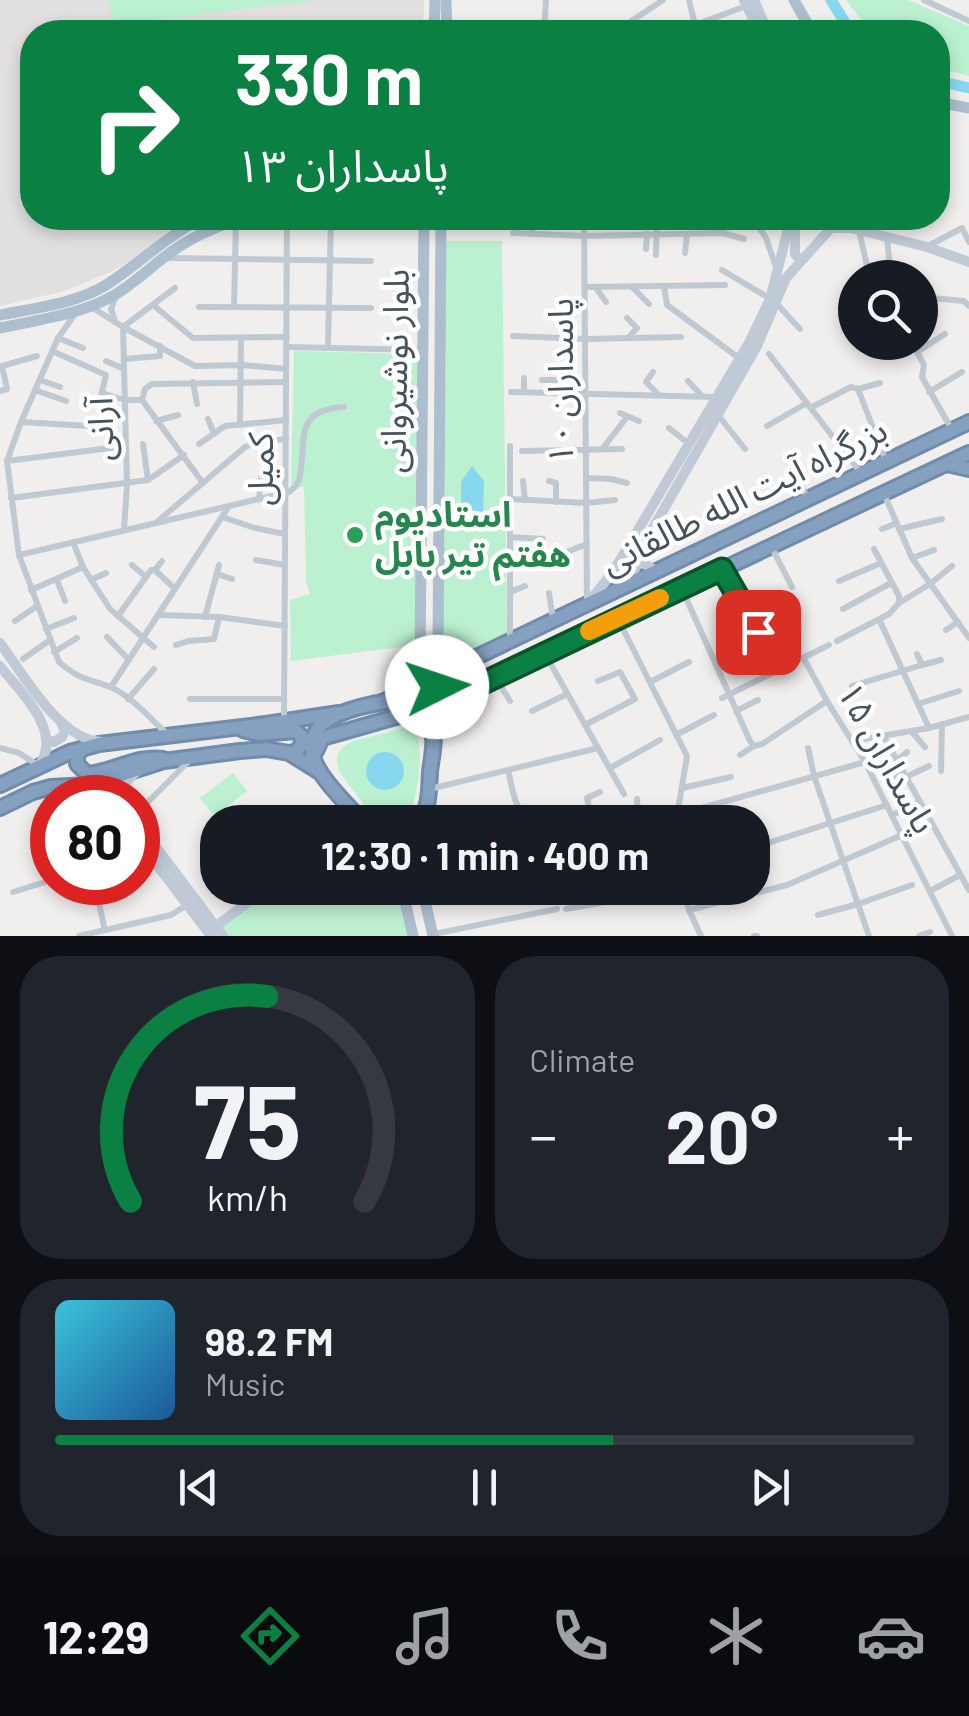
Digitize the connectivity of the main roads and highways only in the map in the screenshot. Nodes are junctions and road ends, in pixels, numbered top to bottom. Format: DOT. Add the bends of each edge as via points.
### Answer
graph roads {
  1 [pos="182,230"];
  2 [pos="208,230"];
  3 [pos="424,230"];
  4 [pos="441,230"];
  5 [pos="791,230"];
  6 [pos="793,230"];
  7 [pos="827,230"];
  8 [pos="859,230"];
  9 [pos="806,258"];
  10 [pos="967,260"];
  11 [pos="782,275"];
  12 [pos="773,301"];
  13 [pos="0,315"];
  14 [pos="0,328"];
  15 [pos="724,392"];
  16 [pos="969,422"];
  17 [pos="969,453"];
  18 [pos="944,464"];
  19 [pos="969,469"];
  20 [pos="647,539"];
  21 [pos="618,564"];
  22 [pos="656,571"];
  23 [pos="587,604"];
  24 [pos="0,643"];
  25 [pos="438,646"];
  26 [pos="420,653"];
  27 [pos="467,661"];
  28 [pos="0,666"];
  29 [pos="447,671"];
  30 [pos="468,689"];
  31 [pos="388,699"];
  32 [pos="339,713"];
  33 [pos="61,722"];
  34 [pos="233,728"];
  35 [pos="432,732"];
  36 [pos="47,740"];
  37 [pos="107,742"];
  38 [pos="83,748"];
  39 [pos="289,752"];
  40 [pos="171,760"];
  41 [pos="40,766"];
  42 [pos="139,769"];
  43 [pos="320,771"];
  44 [pos="121,775"];
  45 [pos="133,775"];
  46 [pos="0,785"];
  47 [pos="30,793"];
  48 [pos="428,796"];
  49 [pos="346,805"];
  50 [pos="425,805"];
  51 [pos="427,805"];
  52 [pos="0,808"];
  53 [pos="160,854"];
  54 [pos="160,869"];
  55 [pos="247,905"];
  56 [pos="406,905"];
  57 [pos="426,905"];
  58 [pos="217,933"];
  59 [pos="433,935"];
  60 [pos="413,936"];
  1 -- 13 [label="main road" via="102,288"];
  2 -- 14 [label="main road" via="118,293"];
  3 -- 26 [label="main road, بلوار نوشیروانی"];
  4 -- 25 [label="main road, بلوار نوشیروانی"];
  5 -- 11 [label="main road"];
  6 -- 9 [label="main road" via="795,254"];
  7 -- 9 [label="main road"];
  8 -- 10 [label="main road"];
  9 -- 11 [label="main road"];
  11 -- 12 [label="main road"];
  12 -- 15 [label="main road"];
  12 -- 15 [label="main road" via="761,339"];
  15 -- 20 [label="main road" via="718,415"];
  15 -- 21 [label="main road"];
  16 -- 22 [label="highway, بزرگراه آیت الله طالقانی"];
  17 -- 18 [label="highway, بزرگراه آیت الله طالقانی"];
  18 -- 19 [label="highway"];
  18 -- 30 [label="highway, بزرگراه آیت الله طالقانی"];
  20 -- 21 [label="main road" via="635,552 635,569 618,576"];
  20 -- 22 [label="main road" via="640,556"];
  21 -- 23 [label="main road"];
  22 -- 23 [label="highway, بزرگراه آیت الله طالقانی"];
  23 -- 27 [label="highway, بزرگراه آیت الله طالقانی"];
  24 -- 33 [label="main road"];
  25 -- 26 [label="main road" via="434,666 423,664"];
  25 -- 27 [label="main road" via="448,660"];
  26 -- 31 [label="main road, بلوار نوشیروانی" via="417,674"];
  27 -- 29 [label="highway, بزرگراه آیت الله طالقانی"];
  28 -- 36 [label="main road" via="39,717"];
  29 -- 30 [label="highway" via="438,681 442,694 453,697"];
  29 -- 31 [label="highway, بزرگراه آیت الله طالقانی"];
  30 -- 35 [label="highway, بزرگراه آیت الله طالقانی" via="445,708"];
  31 -- 32 [label="highway, بزرگراه آیت الله طالقانی"];
  31 -- 35 [label="highway" via="411,702 425,713"];
  32 -- 34 [label="highway, بزرگراه آیت الله طالقانی"];
  32 -- 43 [label="highway" via="314,734"];
  33 -- 36 [label="main road" via="62,737"];
  33 -- 37 [label="main road" via="89,740"];
  34 -- 37 [label="highway"];
  34 -- 39 [label="highway" via="259,734 296,730 303,743"];
  35 -- 43 [label="highway" via="420,715 409,714 328,735 316,748"];
  35 -- 48 [label="highway"];
  36 -- 41 [label="main road"];
  37 -- 38 [label="highway"];
  38 -- 40 [label="highway" via="77,764 87,774 146,757"];
  38 -- 41 [label="highway"];
  39 -- 40 [label="highway"];
  39 -- 43 [label="highway"];
  40 -- 42 [label="highway"];
  41 -- 46 [label="highway"];
  42 -- 44 [label="highway"];
  42 -- 45 [label="main road"];
  43 -- 49 [label="highway"];
  47 -- 52 [label="highway"];
  48 -- 50 [label="highway"];
  48 -- 51 [label="main road"];
  53 -- 58 [label="main road"];
  54 -- 58 [label="main road"];
  55 -- 58 [label="main road"];
  56 -- 60 [label="main road"];
  57 -- 59 [label="main road"];
}
